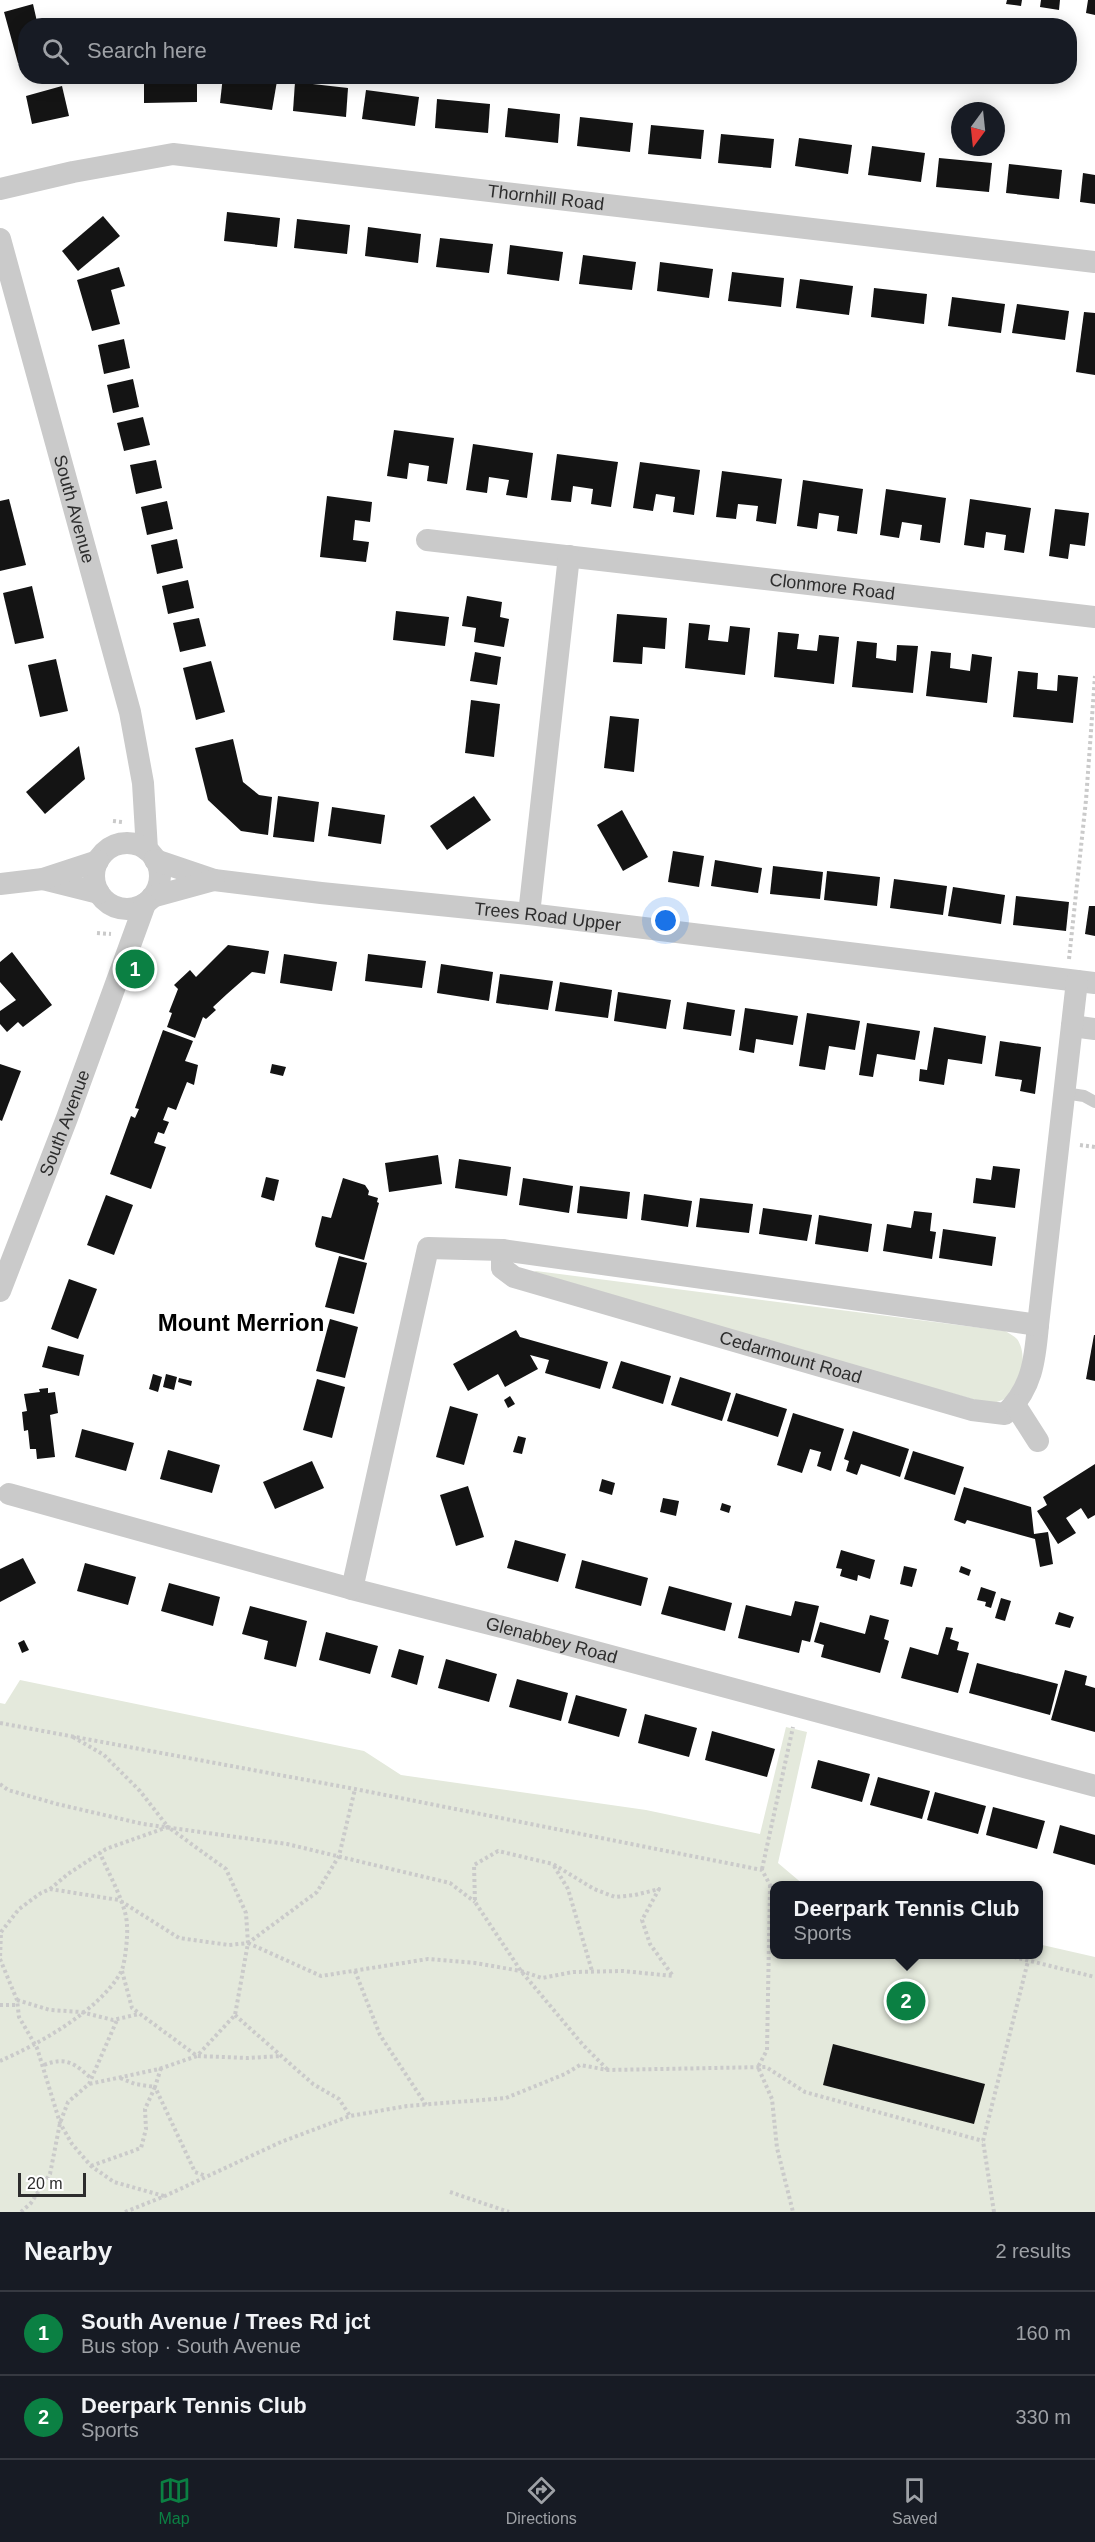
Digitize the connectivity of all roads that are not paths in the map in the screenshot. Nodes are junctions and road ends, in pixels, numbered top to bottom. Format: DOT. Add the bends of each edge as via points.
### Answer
graph roads {
  1 [pos="0,189"];
  2 [pos="0,239"];
  3 [pos="1095,262"];
  4 [pos="427,540"];
  5 [pos="569,556"];
  6 [pos="1095,617"];
  7 [pos="143,783"];
  8 [pos="122,833"];
  9 [pos="151,855"];
  10 [pos="98,861"];
  11 [pos="43,879"];
  12 [pos="214,880"];
  13 [pos="0,884"];
  14 [pos="106,900"];
  15 [pos="148,900"];
  16 [pos="529,914"];
  17 [pos="125,955"];
  18 [pos="1086,982"];
  19 [pos="1072,1026"];
  20 [pos="1095,1029"];
  21 [pos="1064,1093"];
  22 [pos="1095,1102"];
  23 [pos="502,1250"];
  24 [pos="0,1291"];
  25 [pos="1038,1325"];
  26 [pos="1015,1405"];
  27 [pos="1038,1441"];
  28 [pos="9,1494"];
  29 [pos="352,1589"];
  30 [pos="1095,1786"];
  1 -- 3 [label="street, Thornhill Road" via="172,154"];
  2 -- 7 [label="street, South Avenue" via="130,712"];
  4 -- 5 [label="street, Clonmore Road"];
  5 -- 6 [label="street, Clonmore Road"];
  5 -- 16 [label="street"];
  7 -- 8 [label="street, South Avenue"];
  7 -- 9 [label="street, South Avenue"];
  8 -- 9 [label="street"];
  8 -- 10 [label="street"];
  9 -- 12 [label="street"];
  9 -- 15 [label="street" via="160,879"];
  10 -- 11 [label="street"];
  10 -- 14 [label="street" via="94,882"];
  11 -- 13 [label="street"];
  11 -- 14 [label="street"];
  12 -- 15 [label="street"];
  12 -- 16 [label="street, Trees Road Upper"];
  14 -- 15 [label="street" via="124,909"];
  14 -- 17 [label="street"];
  15 -- 17 [label="street, South Avenue"];
  16 -- 18 [label="street, Trees Road Upper"];
  17 -- 24 [label="street, South Avenue"];
  18 -- 19 [label="street"];
  19 -- 20 [label="street"];
  19 -- 21 [label="street"];
  21 -- 22 [label="lane"];
  21 -- 25 [label="street"];
  23 -- 25 [label="street"];
  23 -- 26 [label="street, Cedarmount Road" via="502,1268 514,1277 972,1410 1005,1414"];
  23 -- 29 [label="street" via="428,1248"];
  25 -- 26 [label="street" via="1029,1384"];
  26 -- 27 [label="street"];
  28 -- 29 [label="street, Glenabbey Road"];
  29 -- 30 [label="street, Glenabbey Road"];
}
